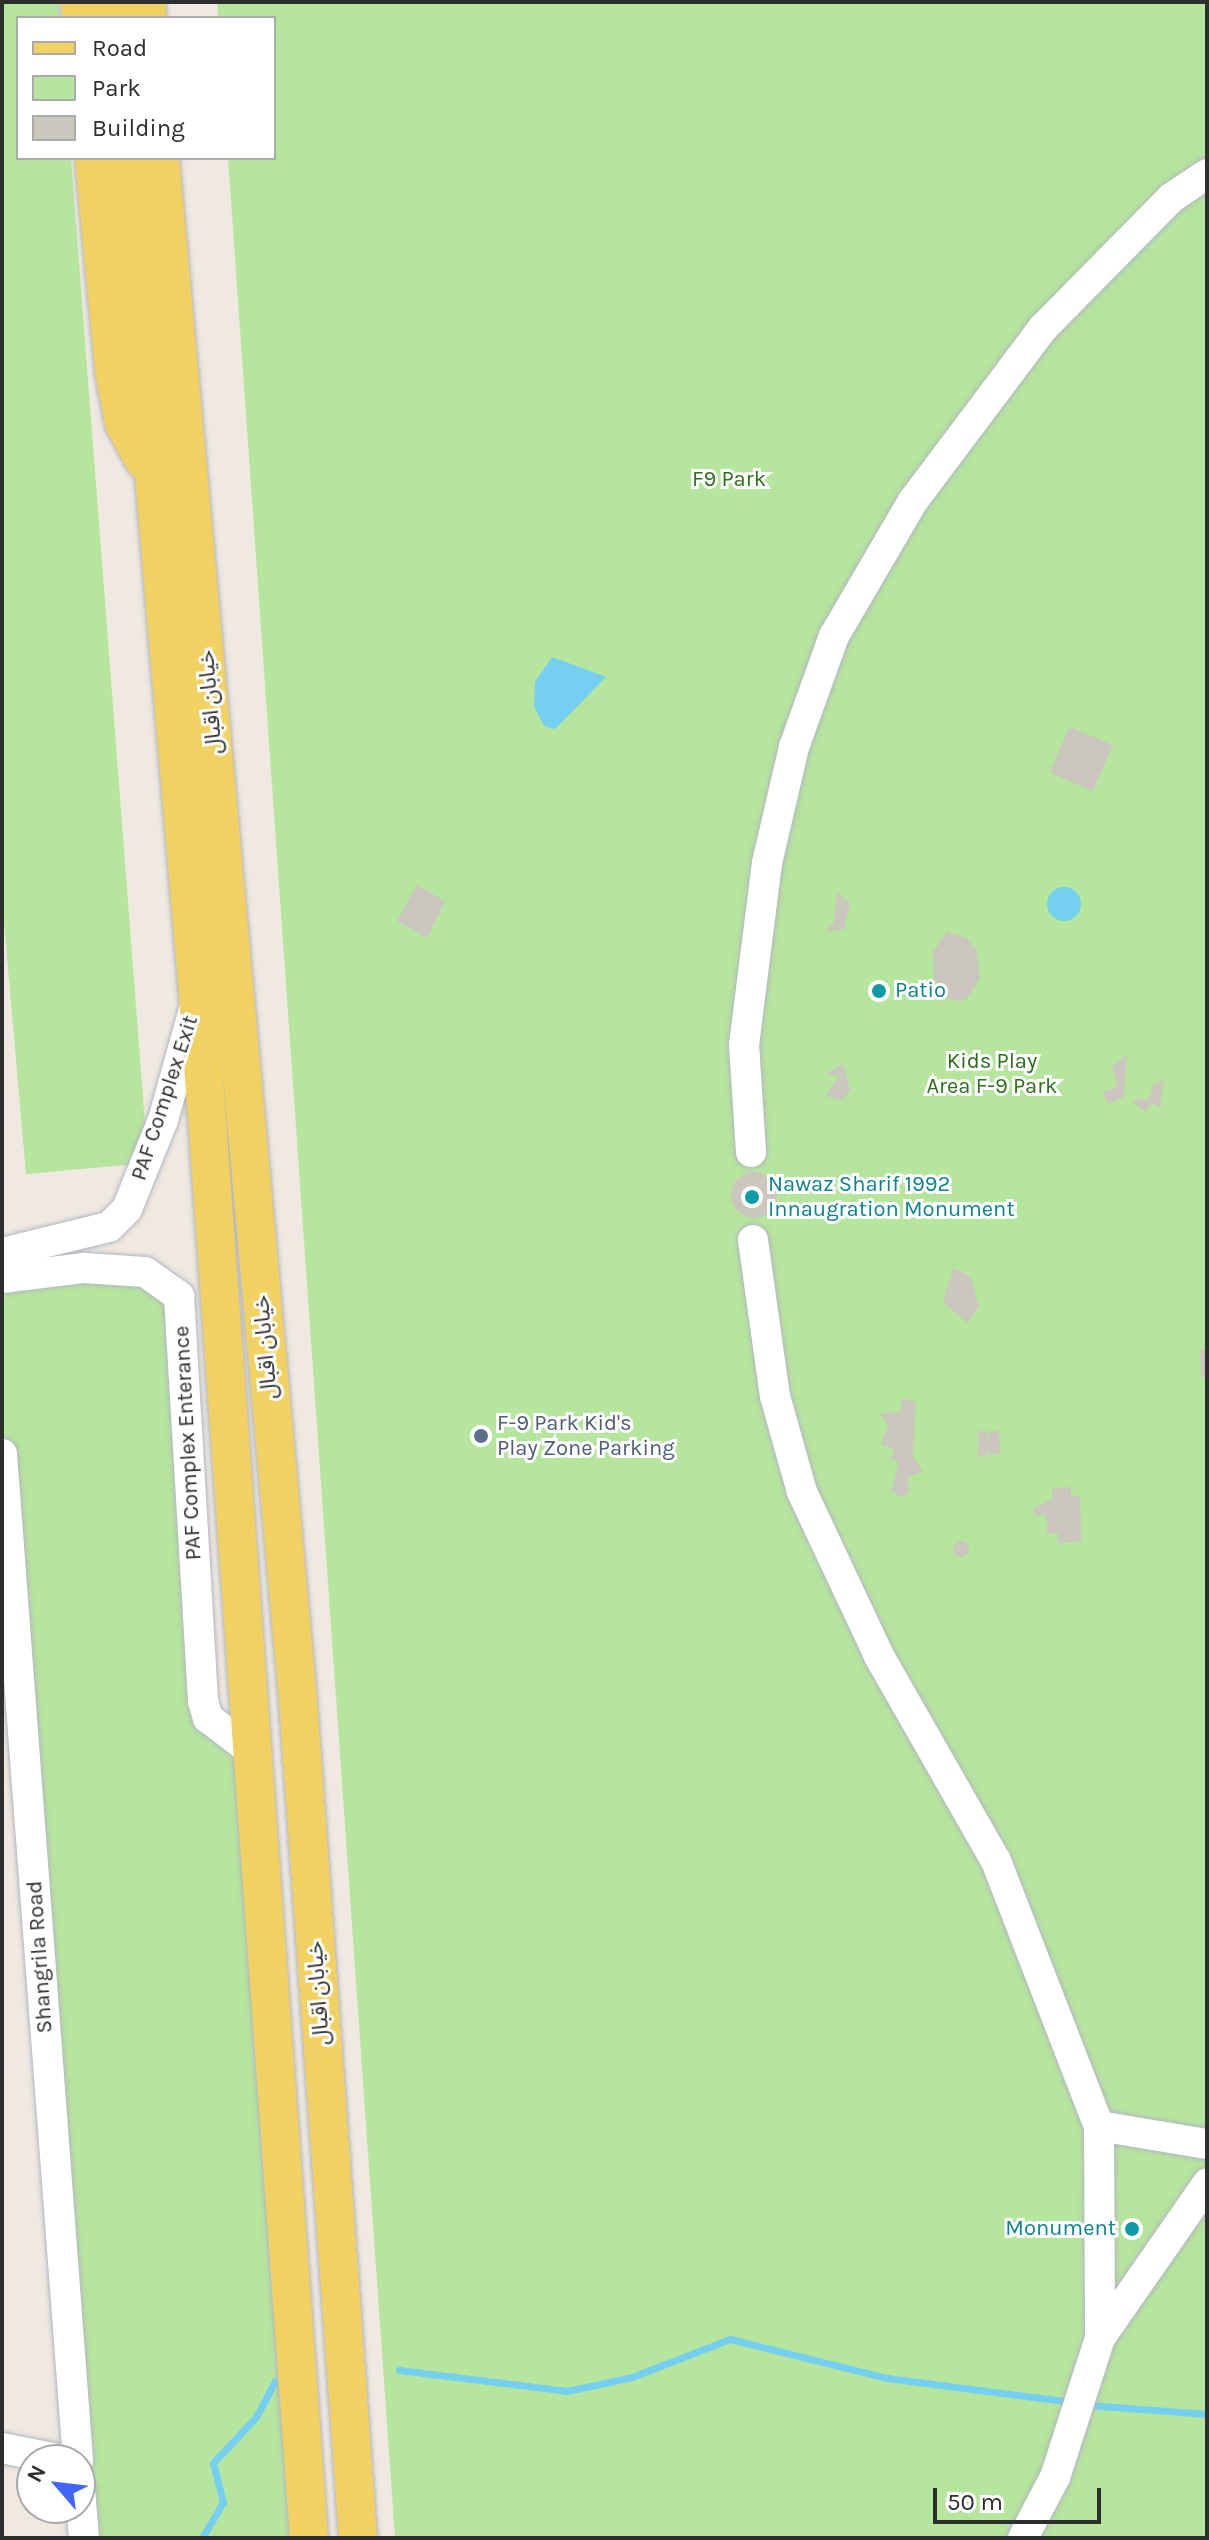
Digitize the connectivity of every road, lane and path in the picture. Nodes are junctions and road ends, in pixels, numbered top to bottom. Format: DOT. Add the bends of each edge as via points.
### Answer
graph roads {
  1 [pos="94,160"];
  2 [pos="127,160"];
  3 [pos="160,160"];
  4 [pos="184,160"];
  5 [pos="1207,174"];
  6 [pos="191,470"];
  7 [pos="154,476"];
  8 [pos="198,994"];
  9 [pos="751,1152"];
  10 [pos="753,1240"];
  11 [pos="2,1253"];
  12 [pos="2,1278"];
  13 [pos="2,1454"];
  14 [pos="254,1753"];
  15 [pos="1099,2126"];
  16 [pos="1207,2144"];
  17 [pos="1207,2184"];
  18 [pos="1096,2352"];
  19 [pos="77,2444"];
  20 [pos="309,2538"];
  21 [pos="358,2538"];
  22 [pos="1023,2538"];
  1 -- 7 [label="main road" via="114,371 124,423"];
  2 -- 7 [label="main road, خیابان اقبال"];
  3 -- 6 [label="main road, خیابان اقبال"];
  4 -- 6 [label="main road" via="202,397 202,436"];
  5 -- 9 [label="street" via="1171,198 1042,329 913,501 834,636 794,747 767,863 744,1045"];
  6 -- 21 [label="main road, خیابان اقبال" via="298,1701"];
  7 -- 8 [label="main road, خیابان اقبال"];
  8 -- 11 [label="street, PAF Complex Exit" via="163,1120 127,1209 109,1227"];
  8 -- 14 [label="main road, خیابان اقبال"];
  10 -- 15 [label="street" via="775,1396 802,1492 879,1656 996,1861"];
  12 -- 14 [label="street, PAF Complex Enterance" via="84,1268 145,1272 179,1296 203,1701 208,1718"];
  13 -- 19 [label="street, Shangrila Road"];
  14 -- 20 [label="main road, خیابان اقبال"];
  15 -- 16 [label="street"];
  15 -- 18 [label="street"];
  17 -- 18 [label="street"];
  18 -- 22 [label="street" via="1063,2456"];
}
